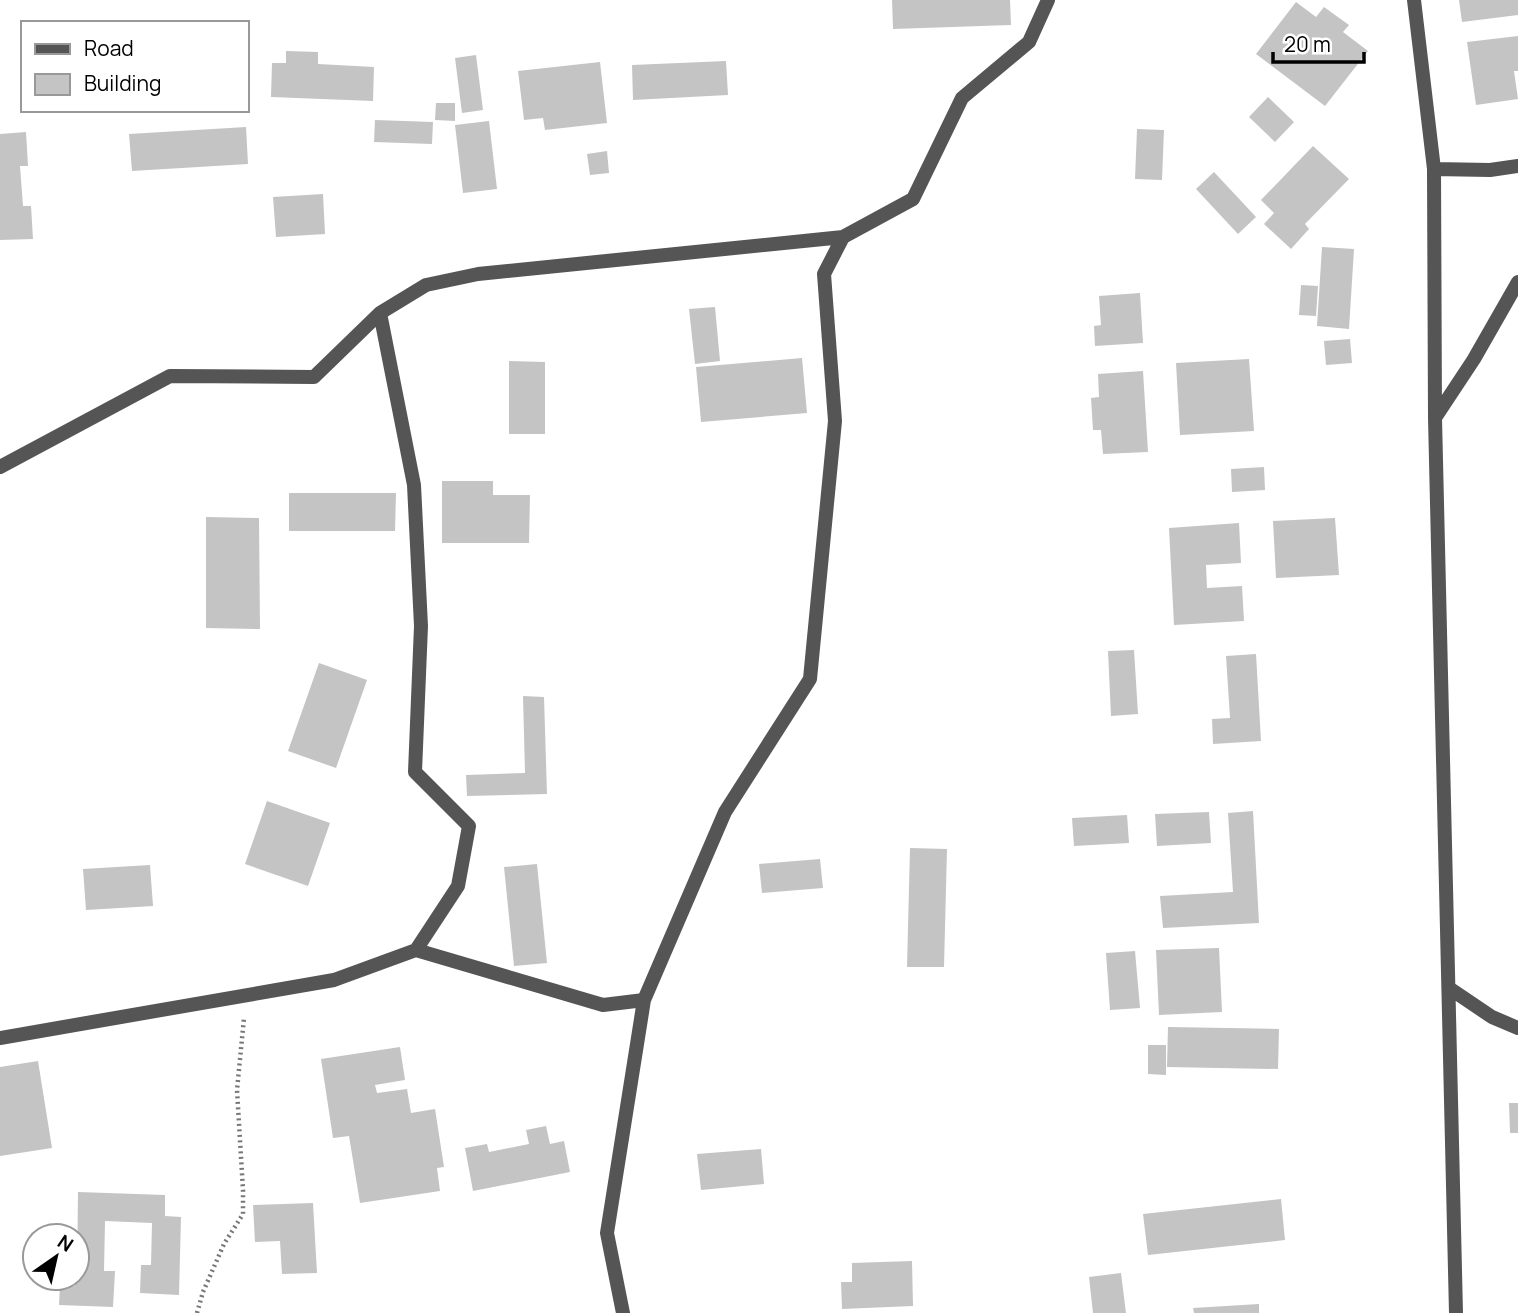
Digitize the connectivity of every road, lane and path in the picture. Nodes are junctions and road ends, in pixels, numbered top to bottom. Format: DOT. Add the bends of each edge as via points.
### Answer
graph roads {
  1 [pos="1048,0"];
  2 [pos="1414,0"];
  3 [pos="1518,166"];
  4 [pos="1434,169"];
  5 [pos="843,237"];
  6 [pos="1518,282"];
  7 [pos="380,313"];
  8 [pos="1435,418"];
  9 [pos="0,467"];
  10 [pos="416,950"];
  11 [pos="1448,988"];
  12 [pos="246,996"];
  13 [pos="644,1000"];
  14 [pos="1518,1028"];
  15 [pos="0,1038"];
  16 [pos="197,1313"];
  17 [pos="623,1313"];
  18 [pos="1456,1313"];
  1 -- 5 [label="street" via="1029,42 961,98 913,199"];
  2 -- 4 [label="street"];
  3 -- 4 [label="street"];
  4 -- 8 [label="street"];
  5 -- 7 [label="street" via="478,274 426,285"];
  5 -- 13 [label="street" via="824,274 835,421 810,679 725,812"];
  6 -- 8 [label="street"];
  7 -- 9 [label="street" via="314,377 170,376"];
  7 -- 10 [label="street" via="414,485 421,625 415,772 469,826 458,886"];
  8 -- 11 [label="street"];
  10 -- 12 [label="street" via="334,980"];
  10 -- 13 [label="street" via="603,1005"];
  11 -- 14 [label="street"];
  11 -- 18 [label="street"];
  12 -- 15 [label="street"];
  12 -- 16 [label="path" via="237,1090 243,1214 225,1244"];
  13 -- 17 [label="street" via="607,1233"];
}
